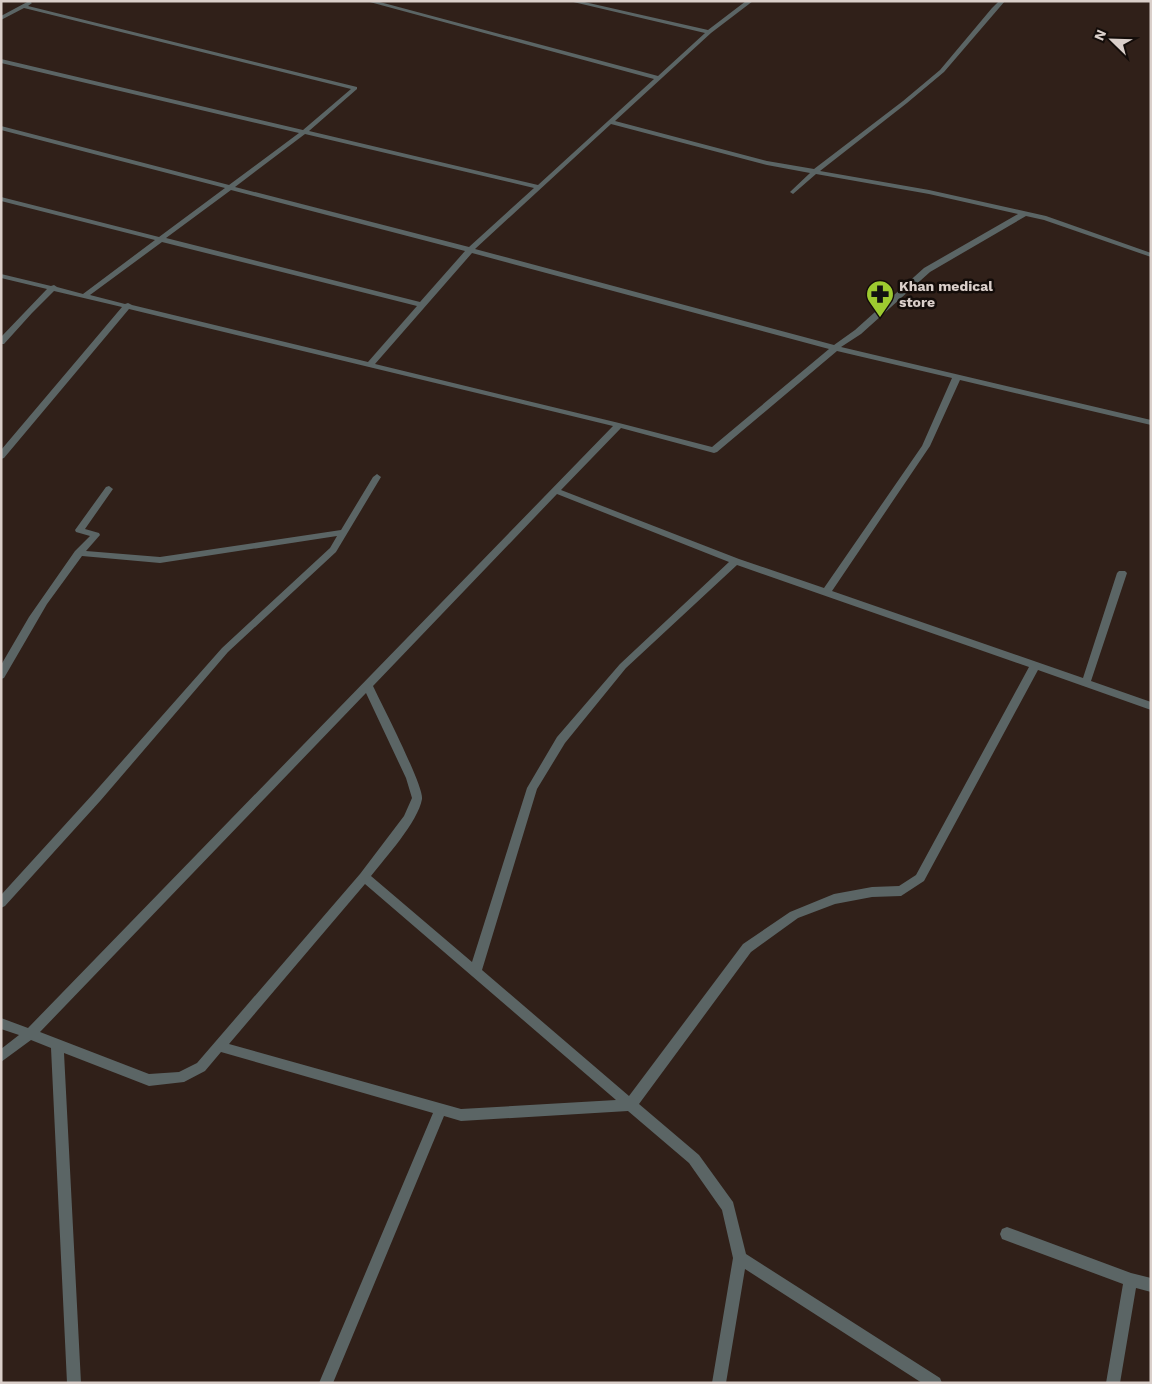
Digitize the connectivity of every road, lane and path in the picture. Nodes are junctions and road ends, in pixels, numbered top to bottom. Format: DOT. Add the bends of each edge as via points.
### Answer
graph roads {
  1 [pos="33,1"];
  2 [pos="369,1"];
  3 [pos="572,1"];
  4 [pos="750,1"];
  5 [pos="1002,1"];
  6 [pos="23,6"];
  7 [pos="1,18"];
  8 [pos="709,32"];
  9 [pos="1,60"];
  10 [pos="659,78"];
  11 [pos="610,122"];
  12 [pos="1,128"];
  13 [pos="304,132"];
  14 [pos="814,171"];
  15 [pos="230,187"];
  16 [pos="539,187"];
  17 [pos="793,192"];
  18 [pos="1,198"];
  19 [pos="1026,213"];
  20 [pos="160,239"];
  21 [pos="470,250"];
  22 [pos="1151,255"];
  23 [pos="3,276"];
  24 [pos="54,288"];
  25 [pos="86,294"];
  26 [pos="422,305"];
  27 [pos="128,306"];
  28 [pos="1,342"];
  29 [pos="835,348"];
  30 [pos="370,364"];
  31 [pos="957,377"];
  32 [pos="1151,424"];
  33 [pos="619,425"];
  34 [pos="1,456"];
  35 [pos="377,476"];
  36 [pos="109,489"];
  37 [pos="557,491"];
  38 [pos="344,532"];
  39 [pos="78,553"];
  40 [pos="736,561"];
  41 [pos="1122,573"];
  42 [pos="826,592"];
  43 [pos="1035,666"];
  44 [pos="1,675"];
  45 [pos="1086,683"];
  46 [pos="367,684"];
  47 [pos="1151,706"];
  48 [pos="364,877"];
  49 [pos="1,903"];
  50 [pos="475,972"];
  51 [pos="1,1022"];
  52 [pos="30,1034"];
  53 [pos="57,1044"];
  54 [pos="218,1046"];
  55 [pos="1,1056"];
  56 [pos="630,1105"];
  57 [pos="441,1109"];
  58 [pos="1008,1234"];
  59 [pos="740,1258"];
  60 [pos="1131,1280"];
  61 [pos="1151,1285"];
  62 [pos="74,1383"];
  63 [pos="326,1383"];
  64 [pos="719,1383"];
  65 [pos="935,1383"];
  66 [pos="1113,1383"];
  1 -- 6 [label="street"];
  2 -- 10 [label="street"];
  3 -- 8 [label="street"];
  4 -- 8 [label="street"];
  5 -- 14 [label="street" via="942,70"];
  6 -- 7 [label="street"];
  6 -- 13 [label="street" via="355,88"];
  8 -- 10 [label="street"];
  9 -- 13 [label="street"];
  10 -- 11 [label="street"];
  11 -- 14 [label="street" via="766,163"];
  11 -- 16 [label="street"];
  12 -- 15 [label="street"];
  13 -- 15 [label="street"];
  13 -- 16 [label="street"];
  14 -- 17 [label="street"];
  14 -- 19 [label="street"];
  15 -- 20 [label="street"];
  15 -- 21 [label="street"];
  16 -- 21 [label="street"];
  18 -- 20 [label="street"];
  19 -- 22 [label="street"];
  19 -- 29 [label="street" via="927,270 858,332"];
  20 -- 25 [label="street"];
  20 -- 26 [label="street"];
  21 -- 26 [label="street"];
  21 -- 29 [label="street"];
  23 -- 24 [label="street"];
  24 -- 25 [label="street"];
  24 -- 28 [label="street"];
  25 -- 27 [label="street"];
  26 -- 30 [label="street"];
  27 -- 30 [label="street"];
  27 -- 34 [label="street"];
  29 -- 31 [label="street"];
  29 -- 33 [label="street" via="714,450"];
  30 -- 33 [label="street"];
  31 -- 32 [label="street"];
  31 -- 42 [label="street" via="926,446"];
  33 -- 37 [label="street"];
  35 -- 38 [label="street"];
  36 -- 39 [label="street" via="79,530 96,535"];
  37 -- 40 [label="street"];
  37 -- 46 [label="street"];
  38 -- 39 [label="street" via="160,560"];
  38 -- 49 [label="street" via="333,550 225,650"];
  39 -- 44 [label="street" via="27,625"];
  40 -- 42 [label="street"];
  40 -- 50 [label="street" via="623,666 561,740 532,788"];
  41 -- 45 [label="street"];
  42 -- 43 [label="street"];
  43 -- 45 [label="street"];
  43 -- 56 [label="street" via="920,878 901,891 834,899 794,916 747,948"];
  45 -- 47 [label="street"];
  46 -- 48 [label="street" via="411,778 417,798 409,818"];
  46 -- 52 [label="street"];
  48 -- 50 [label="street"];
  48 -- 54 [label="street"];
  50 -- 56 [label="street"];
  51 -- 52 [label="street"];
  52 -- 53 [label="street"];
  52 -- 55 [label="street"];
  53 -- 54 [label="street" via="149,1080 180,1078 201,1067"];
  53 -- 62 [label="street"];
  54 -- 57 [label="street"];
  56 -- 57 [label="street" via="461,1115"];
  56 -- 59 [label="street" via="694,1159 728,1207"];
  57 -- 63 [label="street"];
  58 -- 60 [label="street"];
  59 -- 64 [label="street"];
  59 -- 65 [label="street"];
  60 -- 61 [label="street"];
  60 -- 66 [label="street"];
}
